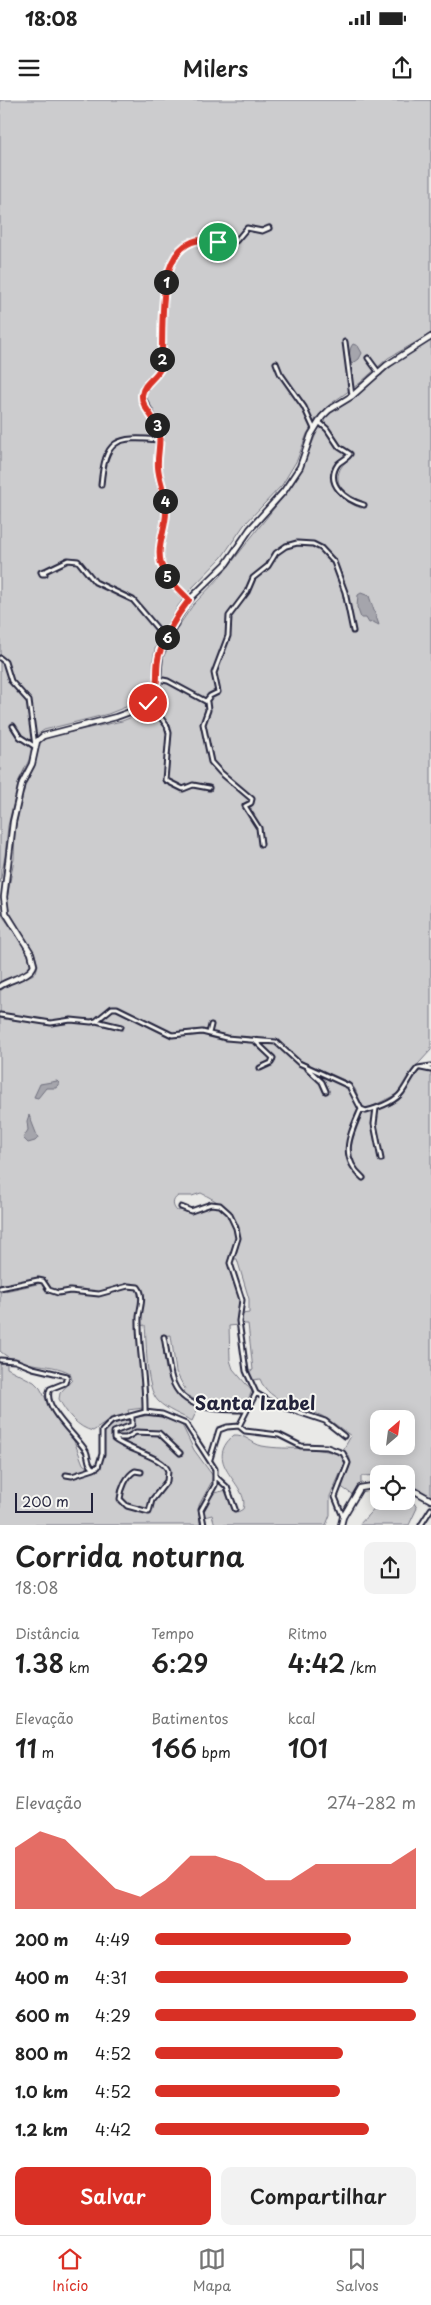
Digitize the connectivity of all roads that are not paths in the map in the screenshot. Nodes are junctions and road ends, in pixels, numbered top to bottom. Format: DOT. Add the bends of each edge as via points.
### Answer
graph roads {
  1 [pos="269,228"];
  2 [pos="431,337"];
  3 [pos="345,342"];
  4 [pos="368,358"];
  5 [pos="276,363"];
  6 [pos="378,373"];
  7 [pos="352,396"];
  8 [pos="319,422"];
  9 [pos="314,429"];
  10 [pos="159,440"];
  11 [pos="101,485"];
  12 [pos="364,504"];
  13 [pos="45,571"];
  14 [pos="189,600"];
  15 [pos="353,631"];
  16 [pos="166,639"];
  17 [pos="0,658"];
  18 [pos="158,678"];
  19 [pos="206,701"];
  20 [pos="149,702"];
  21 [pos="13,726"];
  22 [pos="35,747"];
  23 [pos="209,788"];
  24 [pos="261,844"];
  25 [pos="0,986"];
  26 [pos="0,1015"];
  27 [pos="95,1021"];
  28 [pos="211,1025"];
  29 [pos="121,1027"];
  30 [pos="209,1033"];
  31 [pos="254,1039"];
  32 [pos="306,1066"];
  33 [pos="431,1066"];
  34 [pos="260,1068"];
  35 [pos="418,1068"];
  36 [pos="431,1070"];
  37 [pos="326,1091"];
  38 [pos="376,1108"];
  39 [pos="361,1109"];
  40 [pos="380,1159"];
  41 [pos="363,1178"];
  42 [pos="181,1207"];
  43 [pos="0,1288"];
  44 [pos="164,1336"];
  45 [pos="0,1360"];
  46 [pos="256,1393"];
  47 [pos="246,1410"];
  48 [pos="145,1412"];
  49 [pos="132,1416"];
  50 [pos="239,1426"];
  51 [pos="344,1436"];
  52 [pos="114,1438"];
  53 [pos="180,1453"];
  54 [pos="210,1459"];
  55 [pos="95,1468"];
  56 [pos="141,1472"];
  57 [pos="66,1475"];
  58 [pos="216,1477"];
  59 [pos="224,1483"];
  60 [pos="215,1484"];
  61 [pos="370,1486"];
  62 [pos="415,1491"];
  63 [pos="431,1500"];
  64 [pos="235,1509"];
  65 [pos="431,1510"];
  66 [pos="343,1517"];
  67 [pos="204,1525"];
  68 [pos="341,1525"];
  69 [pos="421,1525"];
  1 -- 10 [label="street" via="262,232 247,228 236,241 194,241 177,255 168,275 164,296 161,367 142,394 143,402 156,422"];
  2 -- 6 [label="street" via="404,352"];
  3 -- 7 [label="street"];
  4 -- 6 [label="street"];
  5 -- 9 [label="street"];
  6 -- 7 [label="street"];
  7 -- 8 [label="street" via="329,410"];
  8 -- 9 [label="street"];
  8 -- 12 [label="street" via="328,429 339,447 350,454 336,469 336,487 351,500"];
  9 -- 14 [label="street" via="300,466 284,491 250,529 226,564"];
  10 -- 11 [label="street" via="128,438 116,443 104,460"];
  10 -- 14 [label="street" via="158,466 166,512 161,562 169,579"];
  13 -- 16 [label="street" via="68,560 78,561 95,582 132,600"];
  14 -- 16 [label="street"];
  15 -- 19 [label="street" via="334,562 313,544 286,546 253,578 247,592 231,611 228,636 214,673 218,692"];
  16 -- 18 [label="street" via="158,659"];
  17 -- 22 [label="street" via="11,681 30,703"];
  18 -- 19 [label="street"];
  18 -- 20 [label="street" via="156,692"];
  19 -- 24 [label="street" via="208,710 203,724 211,762 252,799 245,806 259,828"];
  20 -- 22 [label="street" via="116,717 43,736 36,740"];
  20 -- 23 [label="street" via="168,730 166,782 184,789 193,785"];
  21 -- 22 [label="street" via="20,737"];
  22 -- 25 [label="street" via="13,822 4,897 6,912 31,952 34,965 29,973"];
  26 -- 27 [label="street" via="51,1023"];
  27 -- 29 [label="street"];
  27 -- 30 [label="street" via="117,1008 166,1033"];
  28 -- 30 [label="street"];
  30 -- 31 [label="street" via="226,1038"];
  31 -- 32 [label="street" via="276,1042"];
  31 -- 34 [label="street" via="273,1058 271,1063"];
  32 -- 37 [label="street"];
  32 -- 39 [label="street" via="349,1086"];
  33 -- 35 [label="street"];
  35 -- 36 [label="street"];
  35 -- 38 [label="street" via="399,1096"];
  38 -- 39 [label="street"];
  38 -- 40 [label="street" via="374,1124"];
  39 -- 41 [label="street" via="347,1150 354,1170"];
  42 -- 46 [label="street" via="191,1211 217,1204 227,1210 235,1224 238,1237 230,1263 242,1300 239,1321 246,1371"];
  43 -- 48 [label="street" via="38,1280 58,1294 73,1291 104,1294 122,1287 138,1287 142,1296 140,1327"];
  44 -- 47 [label="street" via="172,1379 180,1394 206,1409"];
  45 -- 55 [label="street" via="67,1376 65,1383 50,1389 50,1399 60,1419 86,1450 90,1466"];
  46 -- 47 [label="street"];
  46 -- 51 [label="street" via="274,1404 325,1421"];
  47 -- 50 [label="street"];
  48 -- 49 [label="street"];
  48 -- 54 [label="street" via="166,1414 186,1424"];
  49 -- 52 [label="street" via="132,1426 114,1432"];
  49 -- 55 [label="street" via="115,1421 102,1432 101,1459"];
  50 -- 54 [label="street" via="219,1430"];
  50 -- 66 [label="street" via="245,1431 277,1434 301,1446 327,1446 343,1453 349,1462 335,1497"];
  52 -- 53 [label="street" via="126,1438 136,1432 159,1433"];
  52 -- 56 [label="street" via="125,1447 167,1467 167,1481 152,1500 148,1512 127,1506 120,1499 129,1475 134,1471"];
  54 -- 58 [label="street"];
  55 -- 57 [label="street"];
  58 -- 59 [label="street"];
  58 -- 60 [label="street"];
  59 -- 60 [label="street" via="219,1481"];
  59 -- 64 [label="street"];
  60 -- 67 [label="street" via="201,1508"];
  61 -- 66 [label="street" via="360,1488"];
  62 -- 63 [label="street"];
  65 -- 69 [label="street"];
  66 -- 68 [label="street"];
}
